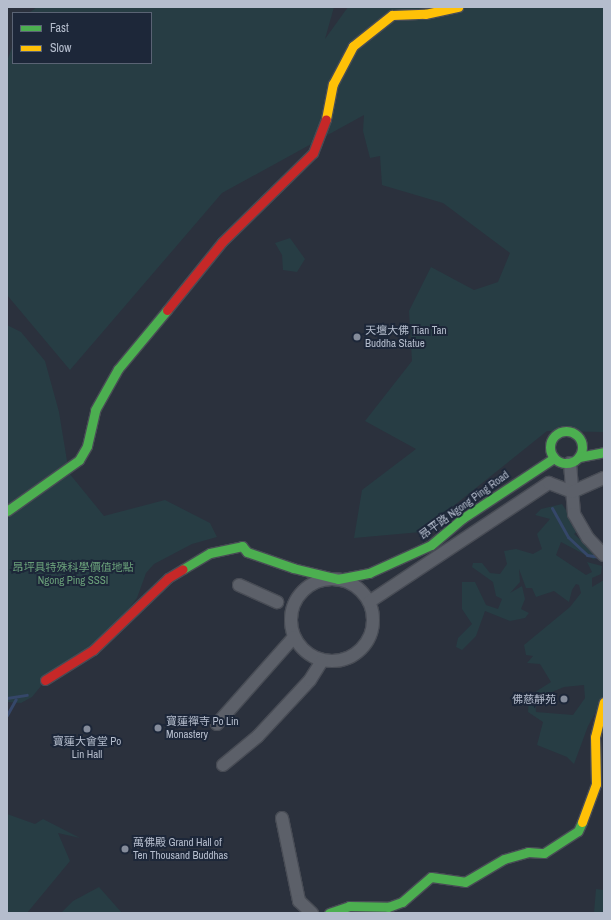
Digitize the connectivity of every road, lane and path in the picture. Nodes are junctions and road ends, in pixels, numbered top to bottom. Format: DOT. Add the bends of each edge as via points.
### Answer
graph roads {
  1 [pos="458,7"];
  2 [pos="582,443"];
  3 [pos="604,451"];
  4 [pos="554,458"];
  5 [pos="574,460"];
  6 [pos="604,478"];
  7 [pos="572,492"];
  8 [pos="7,512"];
  9 [pos="603,553"];
  10 [pos="338,579"];
  11 [pos="239,585"];
  12 [pos="277,602"];
  13 [pos="369,602"];
  14 [pos="294,638"];
  15 [pos="322,661"];
  16 [pos="46,680"];
  17 [pos="604,702"];
  18 [pos="217,724"];
  19 [pos="223,765"];
  20 [pos="282,818"];
  21 [pos="312,913"];
  22 [pos="329,913"];
  1 -- 8 [label="street" via="425,14 392,15 353,46 333,84 326,120 313,153 222,242 118,369 95,410 87,446 79,460"];
  2 -- 3 [label="street"];
  2 -- 4 [label="street" via="571,431 558,432 550,446"];
  2 -- 5 [label="street"];
  3 -- 5 [label="street"];
  4 -- 5 [label="street"];
  4 -- 10 [label="street, 昂平路 Ngong Ping Road" via="418,552 368,573"];
  5 -- 7 [label="street"];
  6 -- 7 [label="street"];
  7 -- 9 [label="street" via="578,524"];
  7 -- 13 [label="street" via="549,483"];
  10 -- 13 [label="street" via="351,583"];
  10 -- 14 [label="street" via="313,583 295,601 290,625"];
  10 -- 16 [label="street" via="293,568 247,552 242,546 210,553 168,578 93,650"];
  11 -- 12 [label="street"];
  13 -- 15 [label="street" via="373,625 364,646 345,660"];
  14 -- 15 [label="street" via="300,648"];
  14 -- 18 [label="street"];
  15 -- 19 [label="street" via="310,680 258,736"];
  17 -- 22 [label="street" via="595,737 596,784 578,831 544,852 528,852 504,860 465,882 431,877 402,902 388,907 349,906"];
  20 -- 21 [label="street" via="299,901"];
}
